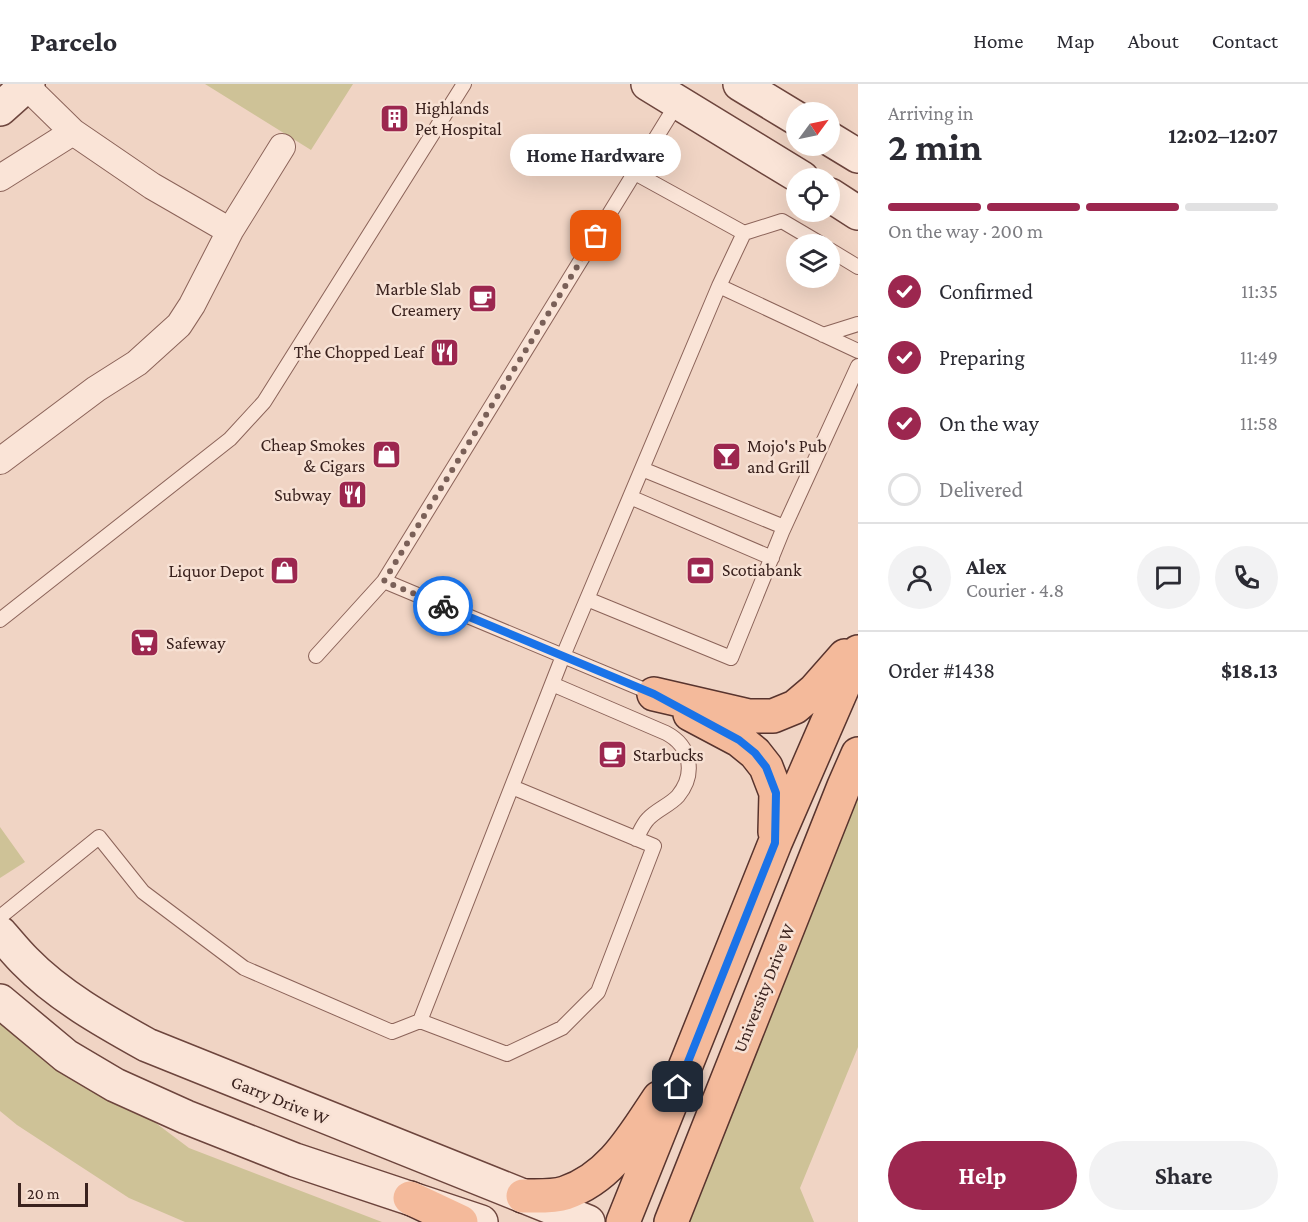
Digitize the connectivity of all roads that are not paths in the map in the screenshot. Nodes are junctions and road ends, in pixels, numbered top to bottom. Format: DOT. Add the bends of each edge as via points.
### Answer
graph roads {
  1 [pos="464,84"];
  2 [pos="648,84"];
  3 [pos="740,84"];
  4 [pos="27,85"];
  5 [pos="684,93"];
  6 [pos="0,109"];
  7 [pos="786,112"];
  8 [pos="73,132"];
  9 [pos="840,145"];
  10 [pos="282,147"];
  11 [pos="858,156"];
  12 [pos="788,168"];
  13 [pos="635,173"];
  14 [pos="0,178"];
  15 [pos="840,201"];
  16 [pos="858,213"];
  17 [pos="230,231"];
  18 [pos="744,233"];
  19 [pos="804,234"];
  20 [pos="840,256"];
  21 [pos="858,267"];
  22 [pos="719,286"];
  23 [pos="858,324"];
  24 [pos="823,335"];
  25 [pos="858,351"];
  26 [pos="858,366"];
  27 [pos="0,461"];
  28 [pos="642,469"];
  29 [pos="630,497"];
  30 [pos="784,527"];
  31 [pos="772,558"];
  32 [pos="384,581"];
  33 [pos="587,599"];
  34 [pos="0,620"];
  35 [pos="858,641"];
  36 [pos="858,652"];
  37 [pos="316,656"];
  38 [pos="563,656"];
  39 [pos="552,684"];
  40 [pos="654,694"];
  41 [pos="858,754"];
  42 [pos="512,787"];
  43 [pos="636,839"];
  44 [pos="775,843"];
  45 [pos="0,917"];
  46 [pos="0,933"];
  47 [pos="0,1002"];
  48 [pos="420,1021"];
  49 [pos="696,1044"];
  50 [pos="523,1196"];
  51 [pos="410,1198"];
  52 [pos="461,1222"];
  53 [pos="481,1222"];
  54 [pos="588,1222"];
  55 [pos="623,1222"];
  56 [pos="671,1222"];
  1 -- 34 [label="lane" via="264,402 230,439"];
  2 -- 5 [label="main road"];
  3 -- 7 [label="main road"];
  4 -- 6 [label="main road"];
  4 -- 8 [label="street"];
  5 -- 12 [label="main road"];
  5 -- 13 [label="lane"];
  8 -- 14 [label="street"];
  8 -- 17 [label="street" via="152,186"];
  9 -- 11 [label="main road"];
  10 -- 17 [label="street"];
  13 -- 18 [label="lane"];
  13 -- 32 [label="lane"];
  15 -- 16 [label="main road"];
  17 -- 27 [label="street" via="179,325 137,363"];
  18 -- 19 [label="lane" via="782,221"];
  18 -- 22 [label="lane"];
  20 -- 21 [label="lane"];
  22 -- 24 [label="lane"];
  22 -- 28 [label="lane"];
  23 -- 24 [label="lane"];
  24 -- 25 [label="lane"];
  26 -- 30 [label="lane"];
  28 -- 29 [label="lane"];
  28 -- 30 [label="lane"];
  29 -- 31 [label="lane"];
  29 -- 33 [label="lane"];
  30 -- 31 [label="lane"];
  31 -- 33 [label="lane" via="731,658"];
  32 -- 37 [label="lane"];
  32 -- 38 [label="lane"];
  33 -- 38 [label="lane"];
  35 -- 40 [label="main road" via="815,690 795,706 773,716 749,716"];
  36 -- 44 [label="main road"];
  38 -- 39 [label="lane"];
  38 -- 40 [label="lane"];
  39 -- 42 [label="lane"];
  39 -- 43 [label="lane" via="666,733 685,749 687,777 678,796 648,819"];
  40 -- 44 [label="main road" via="739,740 755,753 766,767 776,793"];
  41 -- 56 [label="main road, University Drive W"];
  42 -- 43 [label="lane"];
  42 -- 48 [label="lane"];
  43 -- 48 [label="lane" via="654,846 598,992 562,1028 507,1054"];
  44 -- 49 [label="main road"];
  45 -- 48 [label="lane" via="99,837 143,892 244,968 392,1032"];
  46 -- 50 [label="main road, Garry Drive W" via="60,991 147,1045"];
  47 -- 51 [label="main road" via="66,1056 115,1085 295,1160"];
  49 -- 50 [label="main road" via="622,1153 605,1170 563,1194"];
  49 -- 55 [label="main road"];
  50 -- 54 [label="main road, Garry Drive W"];
  51 -- 52 [label="main road"];
  51 -- 53 [label="main road"];
}
